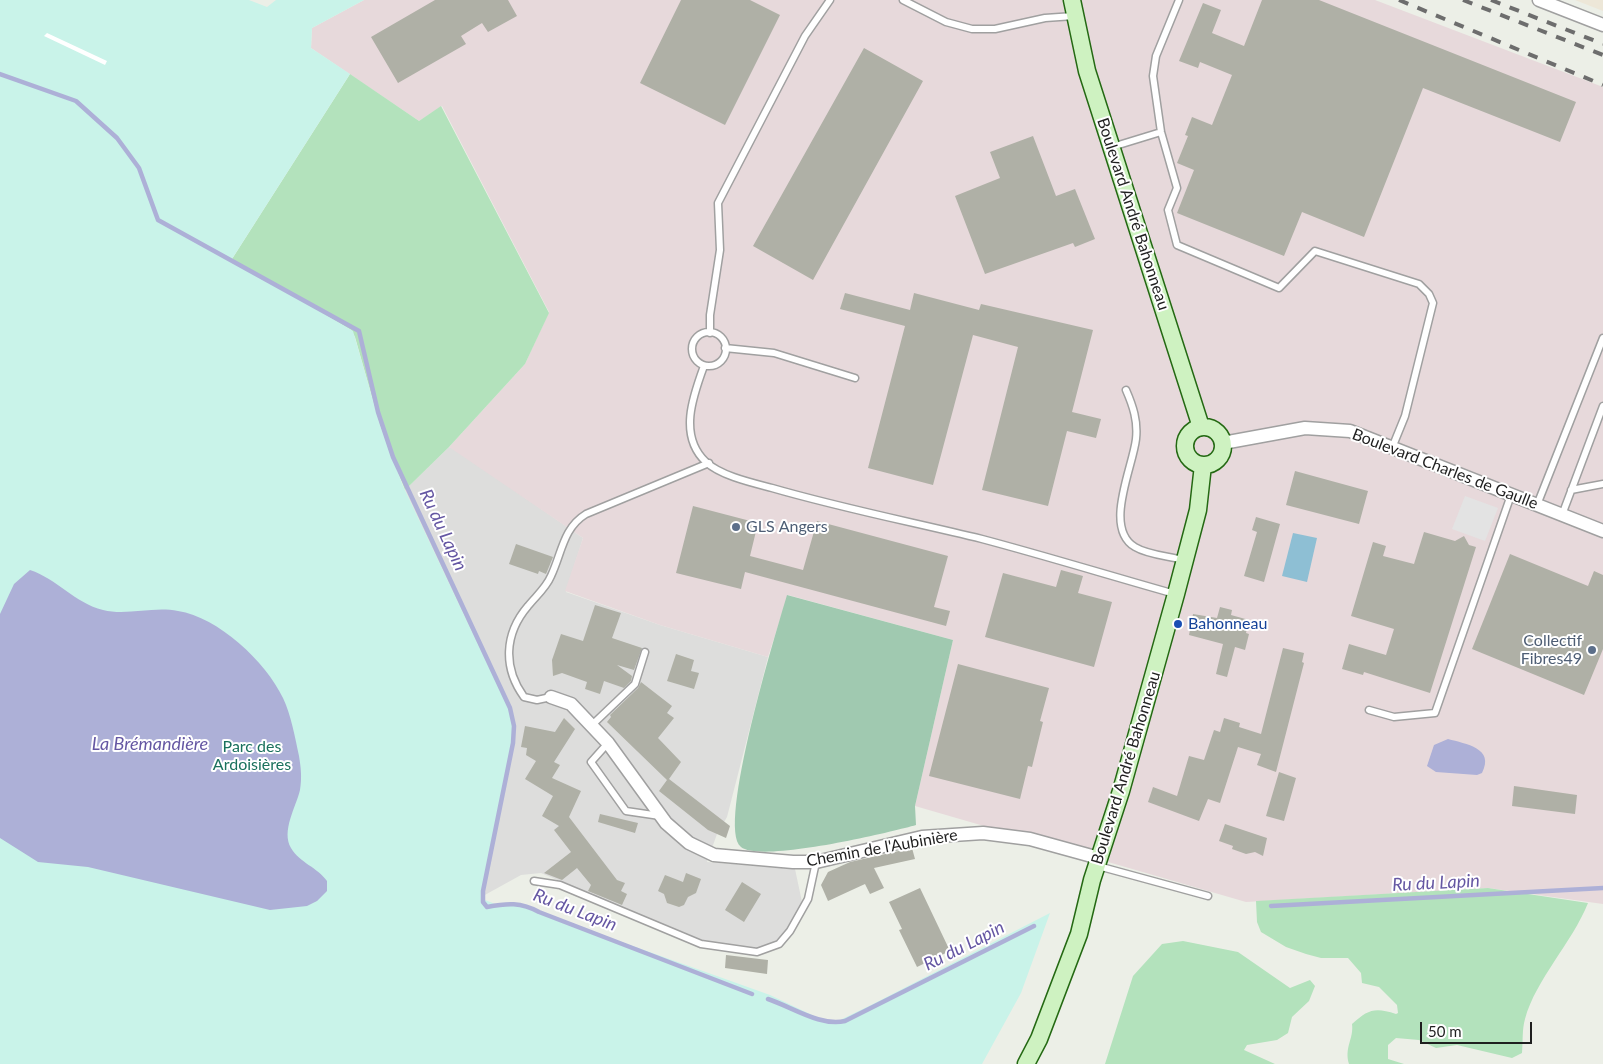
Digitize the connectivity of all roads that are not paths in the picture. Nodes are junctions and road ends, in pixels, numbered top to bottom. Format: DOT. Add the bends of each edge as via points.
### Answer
graph roads {
  1 [pos="830,0"];
  2 [pos="903,0"];
  3 [pos="1179,0"];
  4 [pos="1539,0"];
  5 [pos="1073,8"];
  6 [pos="1603,25"];
  7 [pos="1161,132"];
  8 [pos="1111,147"];
  9 [pos="710,333"];
  10 [pos="1603,338"];
  11 [pos="726,348"];
  12 [pos="704,366"];
  13 [pos="855,378"];
  14 [pos="1126,390"];
  15 [pos="1603,406"];
  16 [pos="1201,427"];
  17 [pos="1223,443"];
  18 [pos="1392,448"];
  19 [pos="709,463"];
  20 [pos="1204,465"];
  21 [pos="1603,484"];
  22 [pos="1571,490"];
  23 [pos="1511,495"];
  24 [pos="1537,505"];
  25 [pos="1562,515"];
  26 [pos="1603,532"];
  27 [pos="1184,560"];
  28 [pos="1176,594"];
  29 [pos="645,652"];
  30 [pos="551,697"];
  31 [pos="1369,710"];
  32 [pos="592,725"];
  33 [pos="608,743"];
  34 [pos="661,816"];
  35 [pos="816,862"];
  36 [pos="1098,862"];
  37 [pos="534,881"];
  38 [pos="1208,896"];
  39 [pos="1026,1064"];
  1 -- 9 [label="lane" via="805,36 718,203 720,250"];
  2 -- 5 [label="lane" via="946,22 972,28 995,29"];
  3 -- 7 [label="lane" via="1156,56 1154,70"];
  4 -- 6 [label="street"];
  5 -- 8 [label="street, Boulevard André Bahonneau" via="1087,70"];
  7 -- 8 [label="lane"];
  7 -- 18 [label="lane" via="1177,188 1168,210 1177,245 1279,288 1315,251 1419,284 1429,294 1434,304 1405,416"];
  8 -- 16 [label="street, Boulevard André Bahonneau"];
  9 -- 11 [label="lane" via="722,337"];
  9 -- 12 [label="lane" via="700,335 693,346 696,359"];
  10 -- 24 [label="lane"];
  11 -- 12 [label="lane" via="719,364"];
  11 -- 13 [label="lane" via="774,353"];
  12 -- 19 [label="lane" via="689,416 693,443"];
  14 -- 27 [label="lane" via="1137,428 1120,513 1122,530 1136,548"];
  15 -- 22 [label="lane"];
  16 -- 17 [label="street" via="1215,430"];
  16 -- 20 [label="street" via="1188,435 1184,449 1192,462"];
  17 -- 18 [label="street, Boulevard Charles de Gaulle" via="1286,431 1328,429 1350,432"];
  17 -- 20 [label="street" via="1220,458"];
  18 -- 23 [label="street, Boulevard Charles de Gaulle"];
  19 -- 28 [label="lane" via="736,478 806,498 983,540"];
  19 -- 30 [label="lane" via="586,514 569,528 550,579 519,618 509,641 510,671 524,697 537,700"];
  20 -- 27 [label="street, Boulevard André Bahonneau" via="1202,491"];
  21 -- 22 [label="lane"];
  22 -- 25 [label="lane"];
  23 -- 24 [label="street, Boulevard Charles de Gaulle"];
  23 -- 31 [label="lane" via="1435,713 1394,717"];
  24 -- 25 [label="street, Boulevard Charles de Gaulle"];
  25 -- 26 [label="street, Boulevard Charles de Gaulle"];
  27 -- 28 [label="street, Boulevard André Bahonneau"];
  28 -- 36 [label="street, Boulevard André Bahonneau"];
  29 -- 32 [label="lane" via="635,684"];
  30 -- 32 [label="street, Chemin de l'Aubinière" via="571,704"];
  32 -- 33 [label="street, Chemin de l'Aubinière"];
  33 -- 34 [label="street, Chemin de l'Aubinière"];
  33 -- 34 [label="lane" via="591,762 626,811"];
  34 -- 35 [label="street, Chemin de l'Aubinière" via="689,843 714,854 784,862"];
  35 -- 36 [label="street, Chemin de l'Aubinière" via="922,837 968,833 1015,836"];
  35 -- 37 [label="lane" via="808,899 790,931 779,944 757,952 701,944 560,886"];
  36 -- 38 [label="lane"];
  36 -- 39 [label="street, Boulevard André Bahonneau" via="1080,934"];
}
